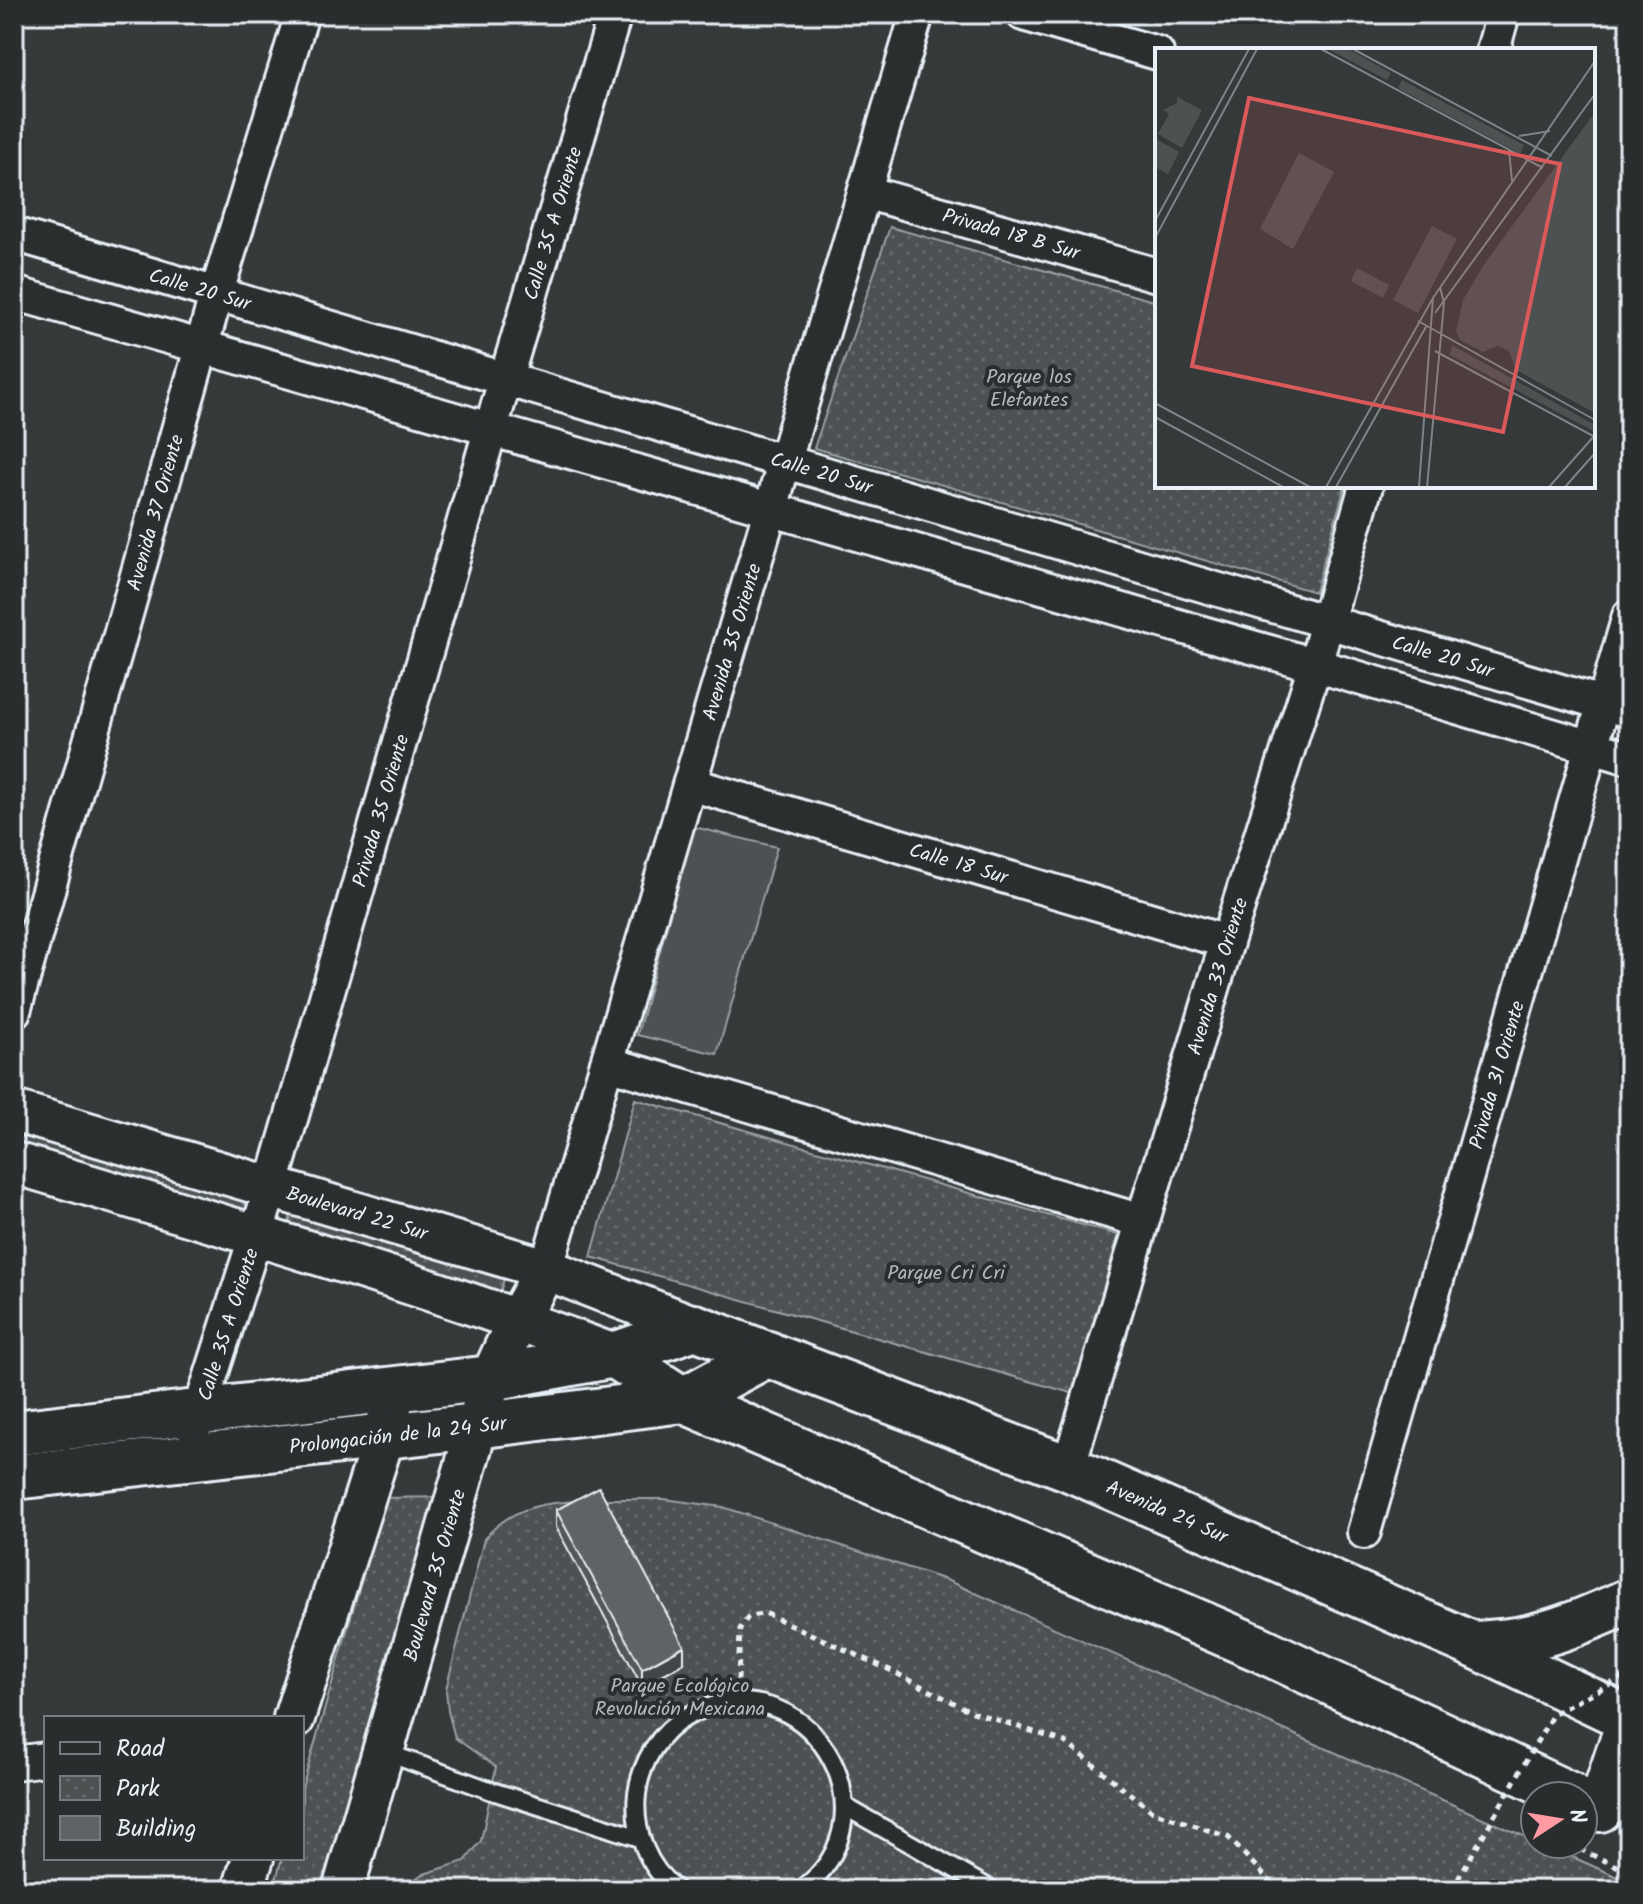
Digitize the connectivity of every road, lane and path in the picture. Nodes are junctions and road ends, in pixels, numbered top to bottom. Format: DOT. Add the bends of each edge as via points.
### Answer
graph roads {
  1 [pos="302,14"];
  2 [pos="615,14"];
  3 [pos="917,14"];
  4 [pos="1023,14"];
  5 [pos="1503,14"];
  6 [pos="1494,48"];
  7 [pos="1155,52"];
  8 [pos="865,192"];
  9 [pos="14,234"];
  10 [pos="1155,274"];
  11 [pos="217,292"];
  12 [pos="14,293"];
  13 [pos="201,346"];
  14 [pos="506,379"];
  15 [pos="490,431"];
  16 [pos="784,461"];
  17 [pos="1365,488"];
  18 [pos="770,510"];
  19 [pos="1629,616"];
  20 [pos="1327,620"];
  21 [pos="1315,665"];
  22 [pos="1616,707"];
  23 [pos="1590,746"];
  24 [pos="1629,758"];
  25 [pos="690,784"];
  26 [pos="1227,942"];
  27 [pos="14,1011"];
  28 [pos="607,1063"];
  29 [pos="14,1111"];
  30 [pos="14,1163"];
  31 [pos="271,1188"];
  32 [pos="1142,1221"];
  33 [pos="257,1235"];
  34 [pos="546,1269"];
  35 [pos="518,1319"];
  36 [pos="695,1327"];
  37 [pos="768,1354"];
  38 [pos="614,1355"];
  39 [pos="491,1378"];
  40 [pos="395,1390"];
  41 [pos="683,1400"];
  42 [pos="199,1412"];
  43 [pos="476,1426"];
  44 [pos="14,1433"];
  45 [pos="384,1437"];
  46 [pos="184,1459"];
  47 [pos="1068,1468"];
  48 [pos="14,1477"];
  49 [pos="1364,1532"];
  50 [pos="1629,1601"];
  51 [pos="1472,1644"];
  52 [pos="1629,1674"];
  53 [pos="738,1701"];
  54 [pos="295,1716"];
  55 [pos="1629,1720"];
  56 [pos="383,1751"];
  57 [pos="44,1759"];
  58 [pos="14,1763"];
  59 [pos="1539,1780"];
  60 [pos="1599,1799"];
  61 [pos="844,1806"];
  62 [pos="640,1838"];
  63 [pos="1599,1858"];
  64 [pos="252,1860"];
  65 [pos="1629,1872"];
  66 [pos="243,1890"];
  67 [pos="343,1890"];
  68 [pos="677,1890"];
  69 [pos="801,1890"];
  70 [pos="992,1890"];
  71 [pos="1278,1890"];
  72 [pos="1454,1890"];
  1 -- 11 [label="street, Avenida 37 Oriente"];
  2 -- 14 [label="street, Calle 35 A Oriente"];
  3 -- 8 [label="street, Avenida 35 Oriente"];
  4 -- 7 [label="street"];
  5 -- 6 [label="street"];
  8 -- 10 [label="street, Privada 18 B Sur"];
  8 -- 16 [label="street, Avenida 35 Oriente"];
  9 -- 11 [label="street, Calle 20 Sur"];
  11 -- 13 [label="street, Avenida 37 Oriente"];
  11 -- 14 [label="street, Calle 20 Sur"];
  12 -- 13 [label="street"];
  13 -- 15 [label="street"];
  13 -- 27 [label="street, Avenida 37 Oriente"];
  14 -- 15 [label="street, Calle 35 A Oriente"];
  14 -- 16 [label="street, Calle 20 Sur"];
  15 -- 18 [label="street"];
  15 -- 31 [label="street, Privada 35 Oriente"];
  16 -- 18 [label="street, Avenida 35 Oriente"];
  16 -- 20 [label="street, Calle 20 Sur"];
  17 -- 20 [label="street, Avenida 33 Oriente"];
  18 -- 21 [label="street"];
  18 -- 25 [label="street, Avenida 35 Oriente"];
  19 -- 22 [label="street, Privada 31 Oriente"];
  20 -- 21 [label="street, Avenida 33 Oriente"];
  20 -- 22 [label="street, Calle 20 Sur"];
  21 -- 23 [label="street"];
  21 -- 26 [label="street, Avenida 33 Oriente"];
  22 -- 23 [label="street, Privada 31 Oriente"];
  23 -- 24 [label="street"];
  23 -- 49 [label="street, Privada 31 Oriente"];
  25 -- 26 [label="street, Calle 18 Sur"];
  25 -- 28 [label="street, Avenida 35 Oriente"];
  26 -- 32 [label="street, Avenida 33 Oriente"];
  28 -- 32 [label="street"];
  28 -- 34 [label="street, Avenida 35 Oriente"];
  29 -- 31 [label="street, Boulevard 22 Sur"];
  30 -- 33 [label="street"];
  31 -- 33 [label="street, Calle 35 A Oriente"];
  31 -- 34 [label="street, Boulevard 22 Sur"];
  32 -- 47 [label="street, Avenida 33 Oriente"];
  33 -- 35 [label="street"];
  33 -- 42 [label="street, Calle 35 A Oriente"];
  34 -- 35 [label="street, Boulevard 35 Oriente"];
  34 -- 36 [label="street, Boulevard 22 Sur"];
  35 -- 38 [label="street"];
  35 -- 39 [label="street, Boulevard 35 Oriente"];
  36 -- 37 [label="main road, Avenida 24 Sur"];
  36 -- 38 [label="main road"];
  37 -- 41 [label="main road, Prolongación de la 24 Sur"];
  37 -- 47 [label="main road, Avenida 24 Sur"];
  38 -- 39 [label="main road"];
  38 -- 41 [label="main road"];
  39 -- 40 [label="main road"];
  39 -- 43 [label="street, Boulevard 35 Oriente"];
  40 -- 42 [label="main road"];
  40 -- 45 [label="street"];
  41 -- 43 [label="main road, Prolongación de la 24 Sur"];
  41 -- 59 [label="main road" via="1260,1649"];
  42 -- 44 [label="main road"];
  42 -- 46 [label="street, Calle 35 A Oriente"];
  43 -- 45 [label="main road, Prolongación de la 24 Sur"];
  43 -- 56 [label="street, Boulevard 35 Oriente"];
  45 -- 46 [label="main road, Prolongación de la 24 Sur"];
  45 -- 54 [label="street"];
  46 -- 48 [label="main road, Prolongación de la 24 Sur"];
  47 -- 51 [label="main road, Avenida 24 Sur"];
  50 -- 51 [label="main road" via="1547,1633"];
  51 -- 55 [label="main road, Avenida 24 Sur"];
  52 -- 72 [label="path, bridge" via="1553,1714"];
  53 -- 61 [label="lane" via="770,1706 800,1720 823,1744 838,1773"];
  53 -- 62 [label="lane" via="705,1707 677,1722 654,1746 639,1776 635,1809"];
  53 -- 71 [label="path" via="740,1629 748,1617 765,1613 970,1711 1065,1742 1152,1811 1228,1837"];
  55 -- 60 [label="main road"];
  56 -- 62 [label="lane"];
  56 -- 67 [label="street, Boulevard 35 Oriente"];
  57 -- 58 [label="street"];
  61 -- 69 [label="lane" via="829,1860"];
  61 -- 70 [label="lane"];
  62 -- 68 [label="lane" via="653,1865"];
  63 -- 65 [label="path"];
  64 -- 66 [label="street"];
}
